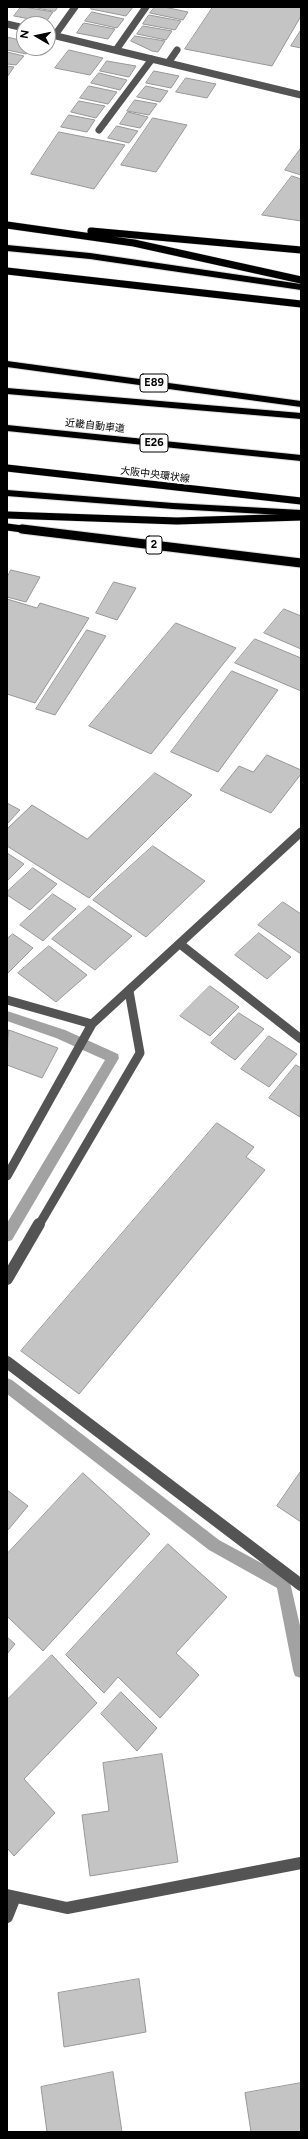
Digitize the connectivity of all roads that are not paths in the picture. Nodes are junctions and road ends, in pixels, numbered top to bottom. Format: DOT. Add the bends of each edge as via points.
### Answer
graph roads {
  1 [pos="75,7"];
  2 [pos="146,7"];
  3 [pos="56,30"];
  4 [pos="56,36"];
  5 [pos="116,50"];
  6 [pos="178,50"];
  7 [pos="152,59"];
  8 [pos="168,63"];
  9 [pos="301,95"];
  10 [pos="99,130"];
  11 [pos="7,224"];
  12 [pos="7,248"];
  13 [pos="301,250"];
  14 [pos="7,271"];
  15 [pos="301,280"];
  16 [pos="301,286"];
  17 [pos="301,304"];
  18 [pos="7,364"];
  19 [pos="7,391"];
  20 [pos="301,404"];
  21 [pos="301,416"];
  22 [pos="7,428"];
  23 [pos="301,458"];
  24 [pos="7,468"];
  25 [pos="7,493"];
  26 [pos="301,502"];
  27 [pos="301,513"];
  28 [pos="7,515"];
  29 [pos="301,517"];
  30 [pos="7,527"];
  31 [pos="301,563"];
  32 [pos="301,832"];
  33 [pos="180,944"];
  34 [pos="129,991"];
  35 [pos="7,1000"];
  36 [pos="92,1025"];
  37 [pos="301,1039"];
  38 [pos="7,1176"];
  39 [pos="7,1279"];
  40 [pos="7,1362"];
  41 [pos="301,1585"];
  42 [pos="301,1863"];
  43 [pos="11,1896"];
  44 [pos="7,1917"];
  1 -- 3 [label="street"];
  2 -- 5 [label="street"];
  4 -- 5 [label="street"];
  5 -- 7 [label="street"];
  6 -- 8 [label="street"];
  7 -- 8 [label="street"];
  7 -- 10 [label="street"];
  8 -- 9 [label="street"];
  11 -- 13 [label="main road"];
  11 -- 15 [label="main road" via="134,243"];
  12 -- 16 [label="highway" via="90,256"];
  14 -- 17 [label="main road"];
  18 -- 20 [label="highway, E89"];
  19 -- 21 [label="highway"];
  22 -- 23 [label="highway, 近畿自動車道 / E26"];
  24 -- 26 [label="main road, 大阪中央環状線"];
  25 -- 27 [label="highway"];
  28 -- 29 [label="main road, 2" via="177,521"];
  30 -- 31 [label="main road, 2"];
  32 -- 33 [label="street"];
  33 -- 34 [label="street"];
  33 -- 37 [label="street"];
  34 -- 36 [label="street"];
  34 -- 39 [label="street" via="140,1053"];
  35 -- 36 [label="street"];
  36 -- 38 [label="street"];
  40 -- 41 [label="street"];
  42 -- 43 [label="street" via="67,1908"];
  43 -- 44 [label="street"];
}
